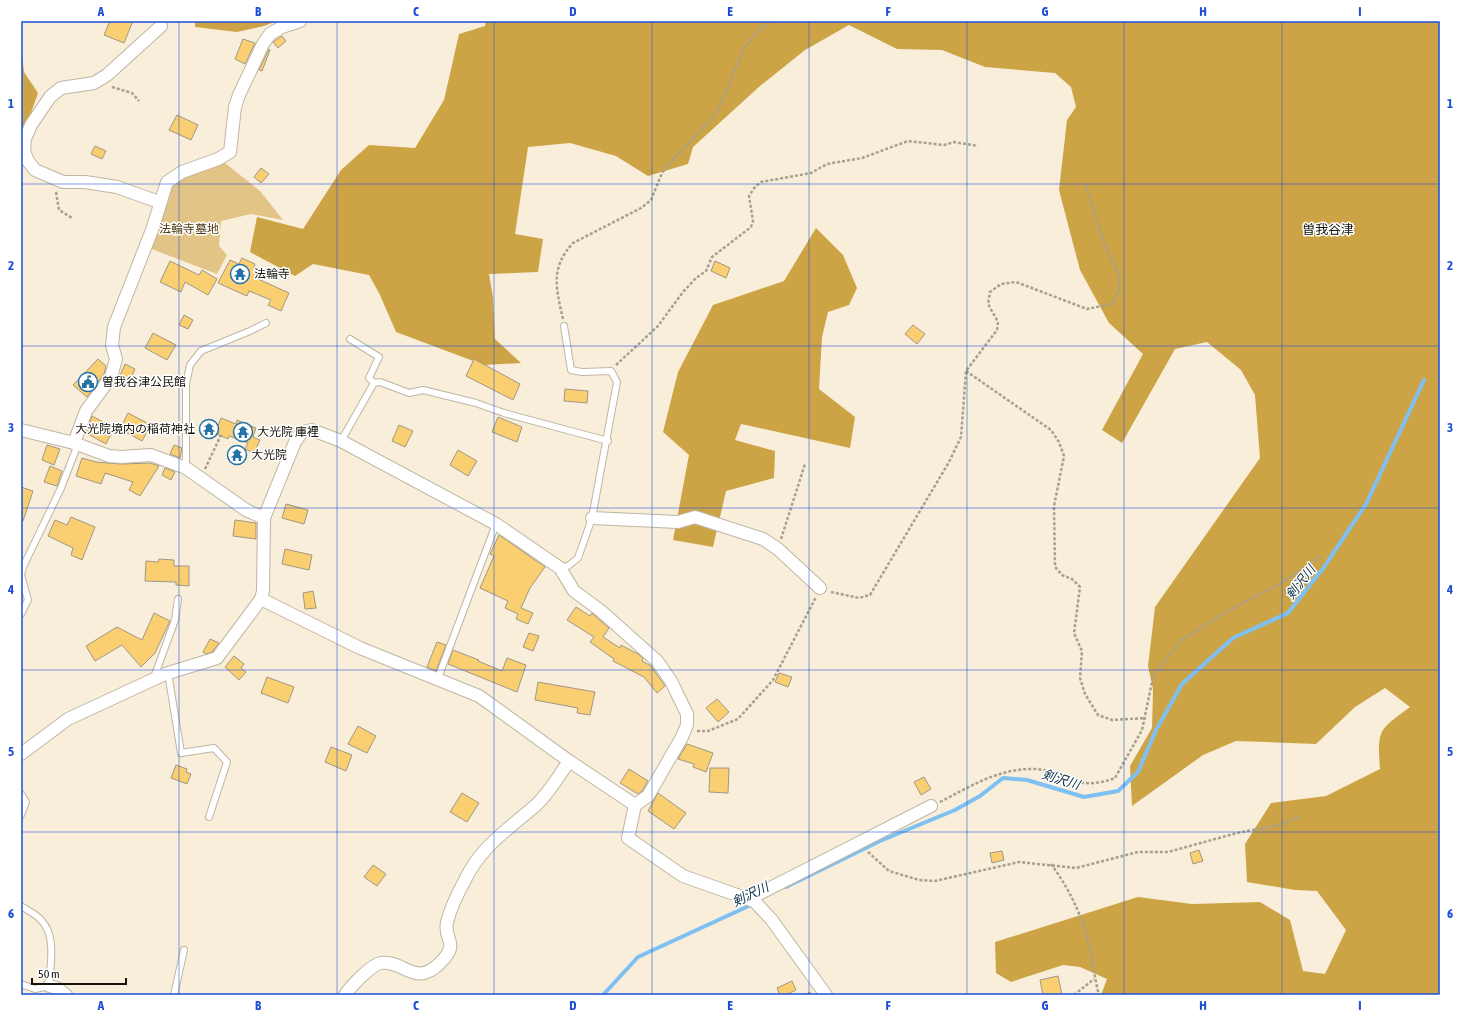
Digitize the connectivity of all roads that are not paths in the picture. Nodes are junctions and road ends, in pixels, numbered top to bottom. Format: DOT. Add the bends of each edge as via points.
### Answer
graph roads {
  1 [pos="300,21"];
  2 [pos="160,26"];
  3 [pos="159,202"];
  4 [pos="266,323"];
  5 [pos="564,326"];
  6 [pos="350,339"];
  7 [pos="374,383"];
  8 [pos="21,430"];
  9 [pos="341,441"];
  10 [pos="608,441"];
  11 [pos="76,443"];
  12 [pos="186,468"];
  13 [pos="264,518"];
  14 [pos="592,518"];
  15 [pos="496,524"];
  16 [pos="560,568"];
  17 [pos="21,575"];
  18 [pos="820,588"];
  19 [pos="178,599"];
  20 [pos="260,599"];
  21 [pos="21,614"];
  22 [pos="168,673"];
  23 [pos="438,678"];
  24 [pos="153,680"];
  25 [pos="21,754"];
  26 [pos="569,761"];
  27 [pos="21,794"];
  28 [pos="635,805"];
  29 [pos="931,806"];
  30 [pos="21,815"];
  31 [pos="209,817"];
  32 [pos="754,902"];
  33 [pos="21,906"];
  34 [pos="184,950"];
  35 [pos="21,984"];
  36 [pos="49,986"];
  37 [pos="66,995"];
  38 [pos="174,995"];
  39 [pos="345,995"];
  40 [pos="826,995"];
  1 -- 3 [label="street" via="270,34 263,44 239,95 230,152 182,172 167,182"];
  2 -- 3 [label="street" via="107,74 94,82 61,88 50,97 24,139 24,151 35,170 63,182 85,182 117,187"];
  3 -- 11 [label="street" via="152,230 114,327 112,345 116,359 111,377 86,411"];
  4 -- 12 [label="lane" via="201,351 190,365 186,384"];
  5 -- 10 [label="lane" via="571,370 611,371 617,382"];
  6 -- 7 [label="lane" via="379,358 369,378"];
  7 -- 9 [label="lane"];
  7 -- 10 [label="lane" via="380,382 409,393 423,390 468,401"];
  8 -- 11 [label="street"];
  9 -- 13 [label="street" via="312,430 302,432 295,442"];
  9 -- 15 [label="street"];
  10 -- 14 [label="lane"];
  11 -- 12 [label="street" via="109,456 151,455"];
  11 -- 17 [label="lane" via="61,488"];
  12 -- 13 [label="street" via="246,510"];
  13 -- 20 [label="street" via="263,591"];
  14 -- 16 [label="lane" via="578,558 568,566"];
  14 -- 18 [label="street" via="678,522 695,517 763,539 778,548"];
  15 -- 16 [label="street"];
  15 -- 23 [label="lane"];
  16 -- 28 [label="street" via="574,591 601,611 657,661 672,681 687,714 685,731 648,796"];
  17 -- 21 [label="lane" via="28,600"];
  19 -- 24 [label="lane" via="175,620"];
  20 -- 22 [label="street" via="218,658"];
  20 -- 23 [label="street" via="360,648"];
  22 -- 24 [label="street"];
  22 -- 31 [label="lane" via="181,753 214,748 227,762"];
  23 -- 26 [label="street" via="479,696"];
  24 -- 25 [label="street" via="68,719"];
  26 -- 28 [label="street"];
  26 -- 39 [label="street" via="537,804 482,853 465,879 447,922 451,942 449,951 439,964 424,974 417,974 380,963 371,968"];
  27 -- 30 [label="lane" via="26,802"];
  28 -- 32 [label="street" via="628,838 684,876"];
  29 -- 32 [label="street" via="862,847"];
  32 -- 40 [label="street" via="771,919"];
  33 -- 36 [label="lane" via="42,920 48,932 52,949"];
  34 -- 38 [label="lane"];
  35 -- 36 [label="lane" via="35,989"];
  36 -- 37 [label="street"];
}
